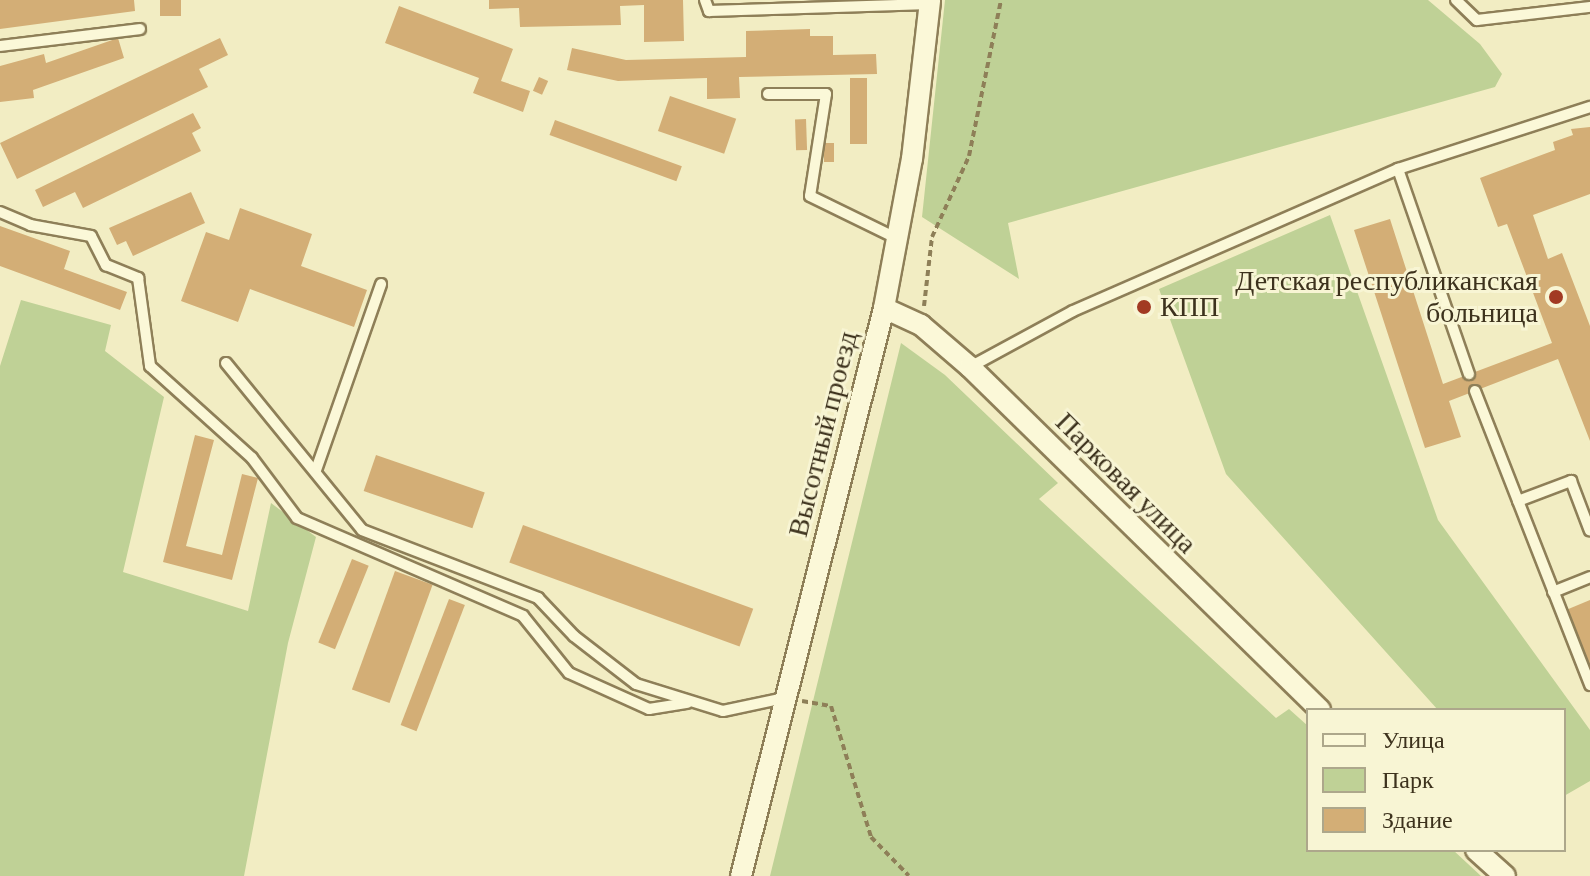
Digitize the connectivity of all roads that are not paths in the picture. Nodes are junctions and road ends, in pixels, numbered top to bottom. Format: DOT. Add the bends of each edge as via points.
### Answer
graph roads {
  1 [pos="705,0"];
  2 [pos="1456,0"];
  3 [pos="930,2"];
  4 [pos="1590,7"];
  5 [pos="140,29"];
  6 [pos="0,46"];
  7 [pos="768,94"];
  8 [pos="1590,107"];
  9 [pos="1398,169"];
  10 [pos="0,212"];
  11 [pos="898,239"];
  12 [pos="381,284"];
  13 [pos="884,308"];
  14 [pos="226,363"];
  15 [pos="970,367"];
  16 [pos="1469,374"];
  17 [pos="1475,391"];
  18 [pos="316,470"];
  19 [pos="1518,501"];
  20 [pos="1590,531"];
  21 [pos="1590,577"];
  22 [pos="1553,592"];
  23 [pos="1590,685"];
  24 [pos="784,698"];
  25 [pos="688,703"];
  26 [pos="1318,708"];
  27 [pos="1478,852"];
  28 [pos="741,876"];
  29 [pos="1505,876"];
  1 -- 3 [label="lane" via="709,11"];
  2 -- 4 [label="lane" via="1477,20"];
  3 -- 11 [label="street, Высотный проезд"];
  5 -- 6 [label="lane"];
  7 -- 11 [label="lane" via="826,94 810,196"];
  8 -- 9 [label="lane"];
  9 -- 15 [label="lane" via="1073,311"];
  9 -- 16 [label="lane"];
  10 -- 25 [label="lane" via="30,225 91,236 106,265 138,278 150,366 252,458 297,518 523,616 569,673 649,709"];
  11 -- 13 [label="street, Высотный проезд"];
  12 -- 18 [label="lane"];
  13 -- 15 [label="street, Парковая улица" via="921,325"];
  13 -- 24 [label="street, Высотный проезд"];
  14 -- 18 [label="lane"];
  15 -- 26 [label="street, Парковая улица"];
  17 -- 19 [label="lane"];
  18 -- 25 [label="lane" via="362,530 538,598 574,636 636,684"];
  19 -- 20 [label="lane" via="1571,481"];
  19 -- 22 [label="lane"];
  21 -- 22 [label="lane"];
  22 -- 23 [label="lane"];
  24 -- 25 [label="lane" via="723,711"];
  24 -- 28 [label="street, Высотный проезд"];
  27 -- 29 [label="street"];
}
